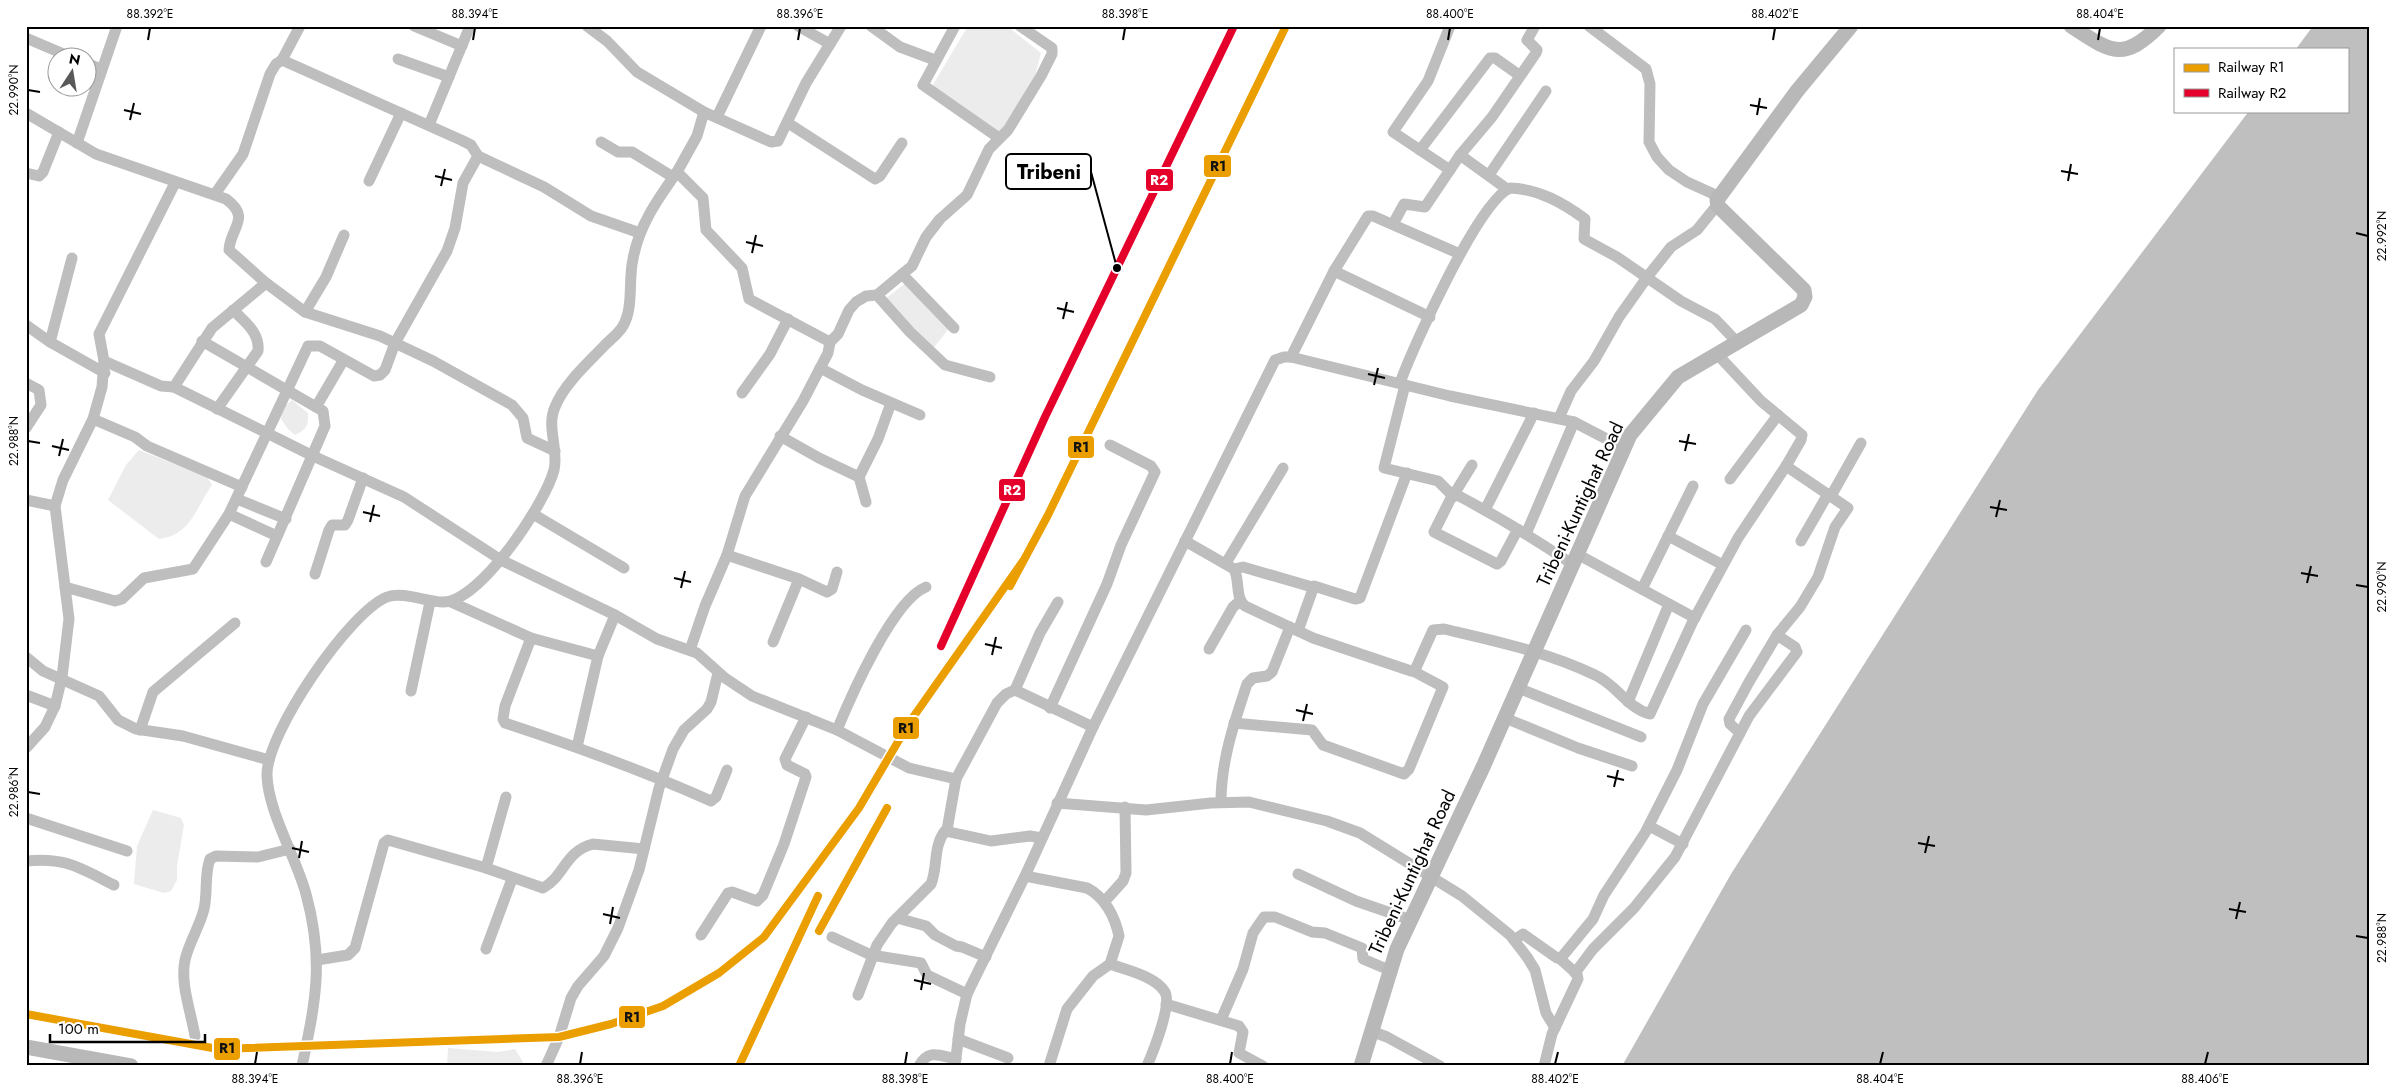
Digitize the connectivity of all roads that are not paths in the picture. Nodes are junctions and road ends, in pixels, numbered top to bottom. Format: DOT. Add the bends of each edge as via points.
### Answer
graph roads {
  1 [pos="117,26"];
  2 [pos="300,26"];
  3 [pos="414,26"];
  4 [pos="470,26"];
  5 [pos="587,26"];
  6 [pos="761,26"];
  7 [pos="798,26"];
  8 [pos="841,26"];
  9 [pos="871,26"];
  10 [pos="955,26"];
  11 [pos="1020,26"];
  12 [pos="1450,26"];
  13 [pos="1535,26"];
  14 [pos="1589,26"];
  15 [pos="1851,26"];
  16 [pos="2071,26"];
  17 [pos="2159,26"];
  18 [pos="26,38"];
  19 [pos="830,44"];
  20 [pos="462,46"];
  21 [pos="50,48"];
  22 [pos="398,59"];
  23 [pos="282,60"];
  24 [pos="935,60"];
  25 [pos="98,68"];
  26 [pos="101,69"];
  27 [pos="1519,75"];
  28 [pos="449,77"];
  29 [pos="1546,91"];
  30 [pos="704,112"];
  31 [pos="26,113"];
  32 [pos="401,113"];
  33 [pos="717,117"];
  34 [pos="788,123"];
  35 [pos="429,125"];
  36 [pos="59,132"];
  37 [pos="999,138"];
  38 [pos="601,142"];
  39 [pos="77,143"];
  40 [pos="902,143"];
  41 [pos="1420,150"];
  42 [pos="1460,155"];
  43 [pos="478,156"];
  44 [pos="1450,170"];
  45 [pos="26,174"];
  46 [pos="675,174"];
  47 [pos="1489,175"];
  48 [pos="369,181"];
  49 [pos="175,183"];
  50 [pos="1507,189"];
  51 [pos="215,194"];
  52 [pos="1718,200"];
  53 [pos="1393,224"];
  54 [pos="640,233"];
  55 [pos="344,235"];
  56 [pos="1460,254"];
  57 [pos="72,258"];
  58 [pos="1334,271"];
  59 [pos="902,274"];
  60 [pos="1648,276"];
  61 [pos="266,283"];
  62 [pos="877,295"];
  63 [pos="234,310"];
  64 [pos="305,312"];
  65 [pos="1430,317"];
  66 [pos="788,319"];
  67 [pos="26,325"];
  68 [pos="954,328"];
  69 [pos="202,341"];
  70 [pos="50,342"];
  71 [pos="395,342"];
  72 [pos="830,342"];
  73 [pos="1737,342"];
  74 [pos="1717,354"];
  75 [pos="1291,357"];
  76 [pos="344,360"];
  77 [pos="104,367"];
  78 [pos="248,368"];
  79 [pos="820,368"];
  80 [pos="990,378"];
  81 [pos="26,383"];
  82 [pos="1402,384"];
  83 [pos="174,387"];
  84 [pos="287,391"];
  85 [pos="742,393"];
  86 [pos="891,403"];
  87 [pos="316,407"];
  88 [pos="218,409"];
  89 [pos="1534,413"];
  90 [pos="920,415"];
  91 [pos="1778,415"];
  92 [pos="1559,418"];
  93 [pos="93,419"];
  94 [pos="1574,422"];
  95 [pos="26,428"];
  96 [pos="268,433"];
  97 [pos="780,436"];
  98 [pos="1861,443"];
  99 [pos="1110,445"];
  100 [pos="1624,448"];
  101 [pos="555,451"];
  102 [pos="313,456"];
  103 [pos="1472,465"];
  104 [pos="1786,466"];
  105 [pos="1283,468"];
  106 [pos="1407,473"];
  107 [pos="859,477"];
  108 [pos="363,478"];
  109 [pos="1730,479"];
  110 [pos="1693,486"];
  111 [pos="242,487"];
  112 [pos="1829,495"];
  113 [pos="1453,496"];
  114 [pos="236,499"];
  115 [pos="26,500"];
  116 [pos="866,502"];
  117 [pos="55,506"];
  118 [pos="1486,510"];
  119 [pos="229,514"];
  120 [pos="533,514"];
  121 [pos="286,519"];
  122 [pos="1522,532"];
  123 [pos="278,536"];
  124 [pos="1668,536"];
  125 [pos="1185,541"];
  126 [pos="1801,541"];
  127 [pos="727,555"];
  128 [pos="1575,559"];
  129 [pos="500,560"];
  130 [pos="266,562"];
  131 [pos="1230,566"];
  132 [pos="1723,566"];
  133 [pos="624,568"];
  134 [pos="837,572"];
  135 [pos="315,574"];
  136 [pos="799,579"];
  137 [pos="65,586"];
  138 [pos="926,587"];
  139 [pos="1312,587"];
  140 [pos="1642,589"];
  141 [pos="1240,600"];
  142 [pos="430,602"];
  143 [pos="451,602"];
  144 [pos="1058,602"];
  145 [pos="1669,604"];
  146 [pos="615,615"];
  147 [pos="1695,618"];
  148 [pos="235,623"];
  149 [pos="1294,629"];
  150 [pos="1746,630"];
  151 [pos="1778,636"];
  152 [pos="531,638"];
  153 [pos="773,642"];
  154 [pos="1209,649"];
  155 [pos="690,650"];
  156 [pos="1535,651"];
  157 [pos="598,656"];
  158 [pos="26,657"];
  159 [pos="1413,671"];
  160 [pos="718,673"];
  161 [pos="62,677"];
  162 [pos="1518,688"];
  163 [pos="1015,690"];
  164 [pos="410,691"];
  165 [pos="26,695"];
  166 [pos="1628,702"];
  167 [pos="55,706"];
  168 [pos="1050,708"];
  169 [pos="806,717"];
  170 [pos="1505,718"];
  171 [pos="1234,723"];
  172 [pos="1093,727"];
  173 [pos="140,730"];
  174 [pos="837,730"];
  175 [pos="1740,733"];
  176 [pos="1641,737"];
  177 [pos="577,747"];
  178 [pos="26,748"];
  179 [pos="269,760"];
  180 [pos="1632,766"];
  181 [pos="727,770"];
  182 [pos="662,779"];
  183 [pos="956,779"];
  184 [pos="506,797"];
  185 [pos="1221,802"];
  186 [pos="1057,803"];
  187 [pos="1125,808"];
  188 [pos="26,818"];
  189 [pos="1649,826"];
  190 [pos="946,830"];
  191 [pos="1042,838"];
  192 [pos="1683,844"];
  193 [pos="290,849"];
  194 [pos="644,849"];
  195 [pos="127,851"];
  196 [pos="26,861"];
  197 [pos="486,868"];
  198 [pos="1298,874"];
  199 [pos="1025,876"];
  200 [pos="1430,877"];
  201 [pos="512,878"];
  202 [pos="114,885"];
  203 [pos="1105,902"];
  204 [pos="897,918"];
  205 [pos="1411,920"];
  206 [pos="701,935"];
  207 [pos="832,937"];
  208 [pos="1514,940"];
  209 [pos="486,949"];
  210 [pos="871,955"];
  211 [pos="986,957"];
  212 [pos="1559,958"];
  213 [pos="317,960"];
  214 [pos="1110,964"];
  215 [pos="1390,970"];
  216 [pos="1575,973"];
  217 [pos="967,994"];
  218 [pos="858,995"];
  219 [pos="1166,1004"];
  220 [pos="1221,1020"];
  221 [pos="1555,1028"];
  222 [pos="1371,1031"];
  223 [pos="195,1036"];
  224 [pos="958,1039"];
  225 [pos="27,1049"];
  226 [pos="1008,1058"];
  227 [pos="956,1063"];
  228 [pos="131,1066"];
  229 [pos="302,1066"];
  230 [pos="546,1066"];
  231 [pos="919,1066"];
  232 [pos="1049,1066"];
  233 [pos="1146,1066"];
  234 [pos="1263,1066"];
  235 [pos="1361,1066"];
  236 [pos="1440,1066"];
  237 [pos="1544,1066"];
  1 -- 26 [label="street"];
  2 -- 23 [label="street"];
  3 -- 20 [label="street"];
  4 -- 20 [label="street"];
  5 -- 30 [label="street" via="607,41 637,72"];
  6 -- 33 [label="street"];
  7 -- 19 [label="street"];
  8 -- 19 [label="street"];
  9 -- 24 [label="street" via="900,46"];
  10 -- 24 [label="street"];
  11 -- 37 [label="street" via="1053,50 1008,130"];
  12 -- 41 [label="street" via="1428,81 1393,132"];
  13 -- 27 [label="street" via="1526,40 1537,51"];
  14 -- 52 [label="street" via="1646,69 1650,84 1649,142 1657,157 1669,170"];
  15 -- 52 [label="main road" via="1797,91"];
  16 -- 17 [label="main road" via="2104,48 2119,50 2132,48"];
  18 -- 21 [label="street"];
  19 -- 34 [label="street" via="806,83"];
  20 -- 28 [label="street"];
  22 -- 28 [label="street"];
  23 -- 32 [label="street"];
  23 -- 51 [label="street" via="270,74 242,154"];
  24 -- 37 [label="street" via="923,85"];
  25 -- 26 [label="street"];
  26 -- 39 [label="street"];
  27 -- 41 [label="street" via="1495,58 1490,58"];
  27 -- 42 [label="street" via="1492,116"];
  28 -- 35 [label="street"];
  29 -- 47 [label="street"];
  30 -- 33 [label="street"];
  30 -- 46 [label="street" via="697,136"];
  31 -- 36 [label="street"];
  32 -- 35 [label="street"];
  32 -- 48 [label="street"];
  33 -- 34 [label="street" via="775,143"];
  34 -- 40 [label="street" via="875,179"];
  35 -- 43 [label="street" via="471,145"];
  36 -- 39 [label="street"];
  36 -- 45 [label="street" via="43,172 39,176"];
  37 -- 59 [label="street" via="989,150 967,195 940,219 926,237 915,262"];
  38 -- 46 [label="street" via="618,152 632,152"];
  39 -- 49 [label="street" via="114,162"];
  41 -- 44 [label="street"];
  42 -- 44 [label="street"];
  42 -- 47 [label="street"];
  43 -- 54 [label="street" via="544,187 591,216"];
  43 -- 71 [label="street" via="460,192 450,245"];
  44 -- 53 [label="street" via="1425,207 1404,204"];
  46 -- 54 [label="street"];
  46 -- 66 [label="street" via="703,198 706,230 742,268 750,299"];
  47 -- 50 [label="street"];
  49 -- 51 [label="street"];
  49 -- 77 [label="street" via="99,334"];
  50 -- 56 [label="street" via="1474,229"];
  50 -- 60 [label="street" via="1558,200 1586,219 1584,239"];
  51 -- 61 [label="street" via="235,206 239,215 229,250"];
  52 -- 60 [label="street" via="1692,235 1671,247"];
  52 -- 73 [label="main road, Tribeni-Kuntighat Road" via="1804,290 1805,297 1801,305"];
  53 -- 56 [label="street"];
  53 -- 58 [label="street" via="1368,216"];
  54 -- 101 [label="street" via="633,258 626,320 559,398 551,422"];
  55 -- 64 [label="street" via="326,277"];
  56 -- 65 [label="street"];
  57 -- 70 [label="street"];
  58 -- 65 [label="street"];
  58 -- 75 [label="street"];
  59 -- 62 [label="street"];
  59 -- 68 [label="street"];
  60 -- 73 [label="street" via="1681,301 1715,319"];
  60 -- 92 [label="street" via="1571,391"];
  61 -- 63 [label="street"];
  61 -- 64 [label="street"];
  62 -- 72 [label="street" via="866,296 852,306 838,334"];
  62 -- 80 [label="street" via="945,365"];
  63 -- 69 [label="street"];
  63 -- 78 [label="street" via="259,342 258,351"];
  64 -- 71 [label="street"];
  65 -- 82 [label="street" via="1410,357"];
  66 -- 72 [label="street"];
  66 -- 85 [label="street" via="770,354"];
  67 -- 70 [label="street"];
  69 -- 78 [label="street"];
  69 -- 83 [label="street"];
  70 -- 77 [label="street"];
  71 -- 76 [label="street" via="380,375 368,373"];
  71 -- 101 [label="street" via="512,405 523,418 527,438"];
  72 -- 79 [label="street" via="830,350"];
  73 -- 74 [label="main road, Tribeni-Kuntighat Road"];
  74 -- 91 [label="street"];
  74 -- 100 [label="main road, Tribeni-Kuntighat Road" via="1678,377 1630,435"];
  75 -- 82 [label="street"];
  75 -- 125 [label="street" via="1279,358 1273,363"];
  76 -- 84 [label="street" via="320,346 308,346"];
  76 -- 87 [label="street"];
  77 -- 83 [label="street" via="160,386"];
  77 -- 93 [label="street"];
  78 -- 84 [label="street"];
  78 -- 88 [label="street"];
  79 -- 86 [label="street"];
  79 -- 97 [label="street"];
  81 -- 95 [label="street" via="38,390 40,405"];
  82 -- 89 [label="street"];
  82 -- 106 [label="street" via="1384,466 1385,469"];
  83 -- 88 [label="street"];
  84 -- 87 [label="street"];
  84 -- 96 [label="street"];
  86 -- 90 [label="street"];
  86 -- 107 [label="street"];
  87 -- 102 [label="street" via="323,411 325,426"];
  88 -- 96 [label="street"];
  89 -- 92 [label="street"];
  89 -- 118 [label="street"];
  91 -- 104 [label="street" via="1802,435"];
  91 -- 109 [label="street"];
  92 -- 94 [label="street"];
  93 -- 111 [label="street"];
  93 -- 117 [label="street" via="62,480"];
  94 -- 100 [label="street"];
  94 -- 122 [label="street"];
  96 -- 102 [label="street"];
  96 -- 111 [label="street"];
  97 -- 107 [label="street"];
  97 -- 127 [label="street" via="745,496"];
  98 -- 112 [label="street"];
  99 -- 168 [label="street" via="1150,466 1155,472"];
  100 -- 128 [label="main road, Tribeni-Kuntighat Road"];
  101 -- 120 [label="street" via="554,471"];
  102 -- 108 [label="street"];
  102 -- 121 [label="street"];
  103 -- 113 [label="street"];
  104 -- 112 [label="street"];
  104 -- 132 [label="street"];
  105 -- 131 [label="street"];
  106 -- 113 [label="street" via="1438,481"];
  106 -- 139 [label="street" via="1360,598"];
  107 -- 116 [label="street"];
  108 -- 129 [label="street" via="414,502"];
  108 -- 135 [label="street" via="345,525 332,524 329,530"];
  110 -- 124 [label="street"];
  111 -- 114 [label="street"];
  112 -- 126 [label="street"];
  112 -- 151 [label="street" via="1848,508 1835,528 1818,577"];
  113 -- 118 [label="street"];
  113 -- 122 [label="street" via="1434,530 1436,535 1496,564"];
  114 -- 119 [label="street"];
  114 -- 121 [label="street"];
  115 -- 117 [label="street"];
  117 -- 137 [label="street"];
  118 -- 122 [label="street"];
  119 -- 123 [label="street"];
  119 -- 137 [label="street" via="193,569 144,578 122,600 115,601"];
  120 -- 129 [label="street"];
  120 -- 133 [label="street"];
  121 -- 123 [label="street"];
  122 -- 128 [label="street"];
  123 -- 130 [label="street"];
  124 -- 132 [label="street"];
  124 -- 140 [label="street"];
  125 -- 131 [label="street"];
  125 -- 172 [label="street"];
  127 -- 136 [label="street"];
  127 -- 155 [label="street"];
  128 -- 140 [label="street"];
  128 -- 156 [label="main road, Tribeni-Kuntighat Road"];
  129 -- 143 [label="street" via="469,592"];
  129 -- 146 [label="street"];
  131 -- 139 [label="street" via="1243,566"];
  131 -- 141 [label="street" via="1237,575"];
  132 -- 147 [label="street"];
  134 -- 136 [label="street" via="829,592"];
  136 -- 153 [label="street"];
  137 -- 161 [label="street" via="69,619"];
  138 -- 174 [label="street" via="906,602 892,623"];
  139 -- 149 [label="street"];
  140 -- 145 [label="street"];
  141 -- 149 [label="street" via="1245,606"];
  141 -- 154 [label="street"];
  142 -- 143 [label="street"];
  142 -- 164 [label="street"];
  142 -- 179 [label="street" via="402,596 386,597 338,640 290,712"];
  143 -- 152 [label="street"];
  144 -- 163 [label="street"];
  145 -- 147 [label="street"];
  145 -- 166 [label="street"];
  146 -- 155 [label="street" via="657,639"];
  146 -- 157 [label="street"];
  147 -- 166 [label="street" via="1652,713 1648,714"];
  148 -- 173 [label="street" via="153,692"];
  149 -- 159 [label="street" via="1350,652"];
  149 -- 171 [label="street" via="1272,672 1253,678 1247,684"];
  150 -- 189 [label="street" via="1703,704 1677,770"];
  151 -- 175 [label="street" via="1730,719 1730,724"];
  151 -- 175 [label="street" via="1795,647 1797,652"];
  152 -- 157 [label="street"];
  152 -- 177 [label="street" via="503,719 505,723"];
  155 -- 160 [label="street"];
  156 -- 159 [label="street" via="1440,628 1430,634"];
  156 -- 162 [label="main road, Tribeni-Kuntighat Road"];
  156 -- 166 [label="street" via="1596,675"];
  157 -- 177 [label="street"];
  158 -- 161 [label="street" via="43,671"];
  159 -- 171 [label="street" via="1443,687 1409,769 1404,774 1323,745 1312,730"];
  160 -- 169 [label="street" via="752,696"];
  160 -- 182 [label="street" via="711,702 679,737"];
  161 -- 167 [label="street"];
  161 -- 173 [label="street" via="99,696 118,720"];
  162 -- 170 [label="main road, Tribeni-Kuntighat Road"];
  162 -- 176 [label="street"];
  163 -- 168 [label="street"];
  163 -- 183 [label="street" via="997,703"];
  165 -- 167 [label="street"];
  167 -- 178 [label="street" via="45,726"];
  168 -- 172 [label="street"];
  169 -- 174 [label="street"];
  169 -- 206 [label="street" via="785,760 787,765 806,777 763,895 756,901 728,893"];
  170 -- 180 [label="street"];
  170 -- 200 [label="main road, Tribeni-Kuntighat Road"];
  171 -- 185 [label="street" via="1222,768"];
  172 -- 186 [label="street"];
  173 -- 179 [label="street" via="183,736"];
  174 -- 183 [label="street" via="909,768"];
  175 -- 192 [label="street"];
  177 -- 182 [label="street"];
  179 -- 193 [label="street" via="267,774 271,797"];
  181 -- 182 [label="street" via="713,801"];
  182 -- 194 [label="street"];
  183 -- 190 [label="street"];
  184 -- 197 [label="street"];
  185 -- 187 [label="street" via="1146,810"];
  185 -- 200 [label="street" via="1249,802 1346,827 1388,849"];
  186 -- 187 [label="street"];
  186 -- 191 [label="street"];
  187 -- 203 [label="street" via="1126,873"];
  188 -- 195 [label="street"];
  189 -- 192 [label="street"];
  189 -- 212 [label="street" via="1604,895 1593,919"];
  190 -- 191 [label="street" via="991,842 1030,836"];
  190 -- 204 [label="street" via="940,840 931,884"];
  191 -- 199 [label="street"];
  192 -- 216 [label="street" via="1644,898 1593,949"];
  193 -- 213 [label="street" via="306,894"];
  193 -- 223 [label="street" via="258,857 216,856 210,859 204,909 184,968"];
  194 -- 201 [label="street" via="586,846 574,853 543,888"];
  194 -- 230 [label="street" via="618,928 604,956 571,998"];
  196 -- 202 [label="street" via="60,860"];
  197 -- 201 [label="street"];
  197 -- 213 [label="street" via="388,840 384,843 355,948 348,955"];
  198 -- 205 [label="street" via="1356,901"];
  199 -- 203 [label="street" via="1088,888"];
  199 -- 211 [label="street"];
  200 -- 205 [label="main road, Tribeni-Kuntighat Road"];
  200 -- 208 [label="street" via="1462,896"];
  201 -- 209 [label="street"];
  203 -- 214 [label="street" via="1119,936"];
  204 -- 210 [label="street"];
  204 -- 211 [label="street" via="928,927 935,935 956,946"];
  205 -- 215 [label="main road, Tribeni-Kuntighat Road"];
  207 -- 210 [label="street"];
  208 -- 212 [label="street" via="1523,934"];
  208 -- 221 [label="street" via="1535,970 1546,1014"];
  210 -- 217 [label="street" via="921,964 927,975"];
  210 -- 218 [label="street"];
  211 -- 217 [label="street"];
  212 -- 216 [label="street"];
  213 -- 229 [label="street" via="316,996"];
  214 -- 219 [label="street" via="1140,975 1160,987"];
  214 -- 232 [label="street" via="1093,976 1067,1009"];
  215 -- 220 [label="street" via="1363,959 1362,948 1325,933 1312,932 1275,917 1264,916 1253,933 1241,976"];
  215 -- 222 [label="main road, Tribeni-Kuntighat Road"];
  216 -- 221 [label="street" via="1578,979"];
  217 -- 224 [label="street"];
  219 -- 220 [label="street"];
  219 -- 233 [label="street" via="1157,1041"];
  220 -- 234 [label="street" via="1242,1028 1240,1053"];
  221 -- 237 [label="street"];
  222 -- 235 [label="main road, Tribeni-Kuntighat Road"];
  222 -- 236 [label="street"];
  224 -- 226 [label="street"];
  224 -- 227 [label="street"];
  225 -- 228 [label="main road"];
  227 -- 231 [label="street" via="930,1054"];
}
